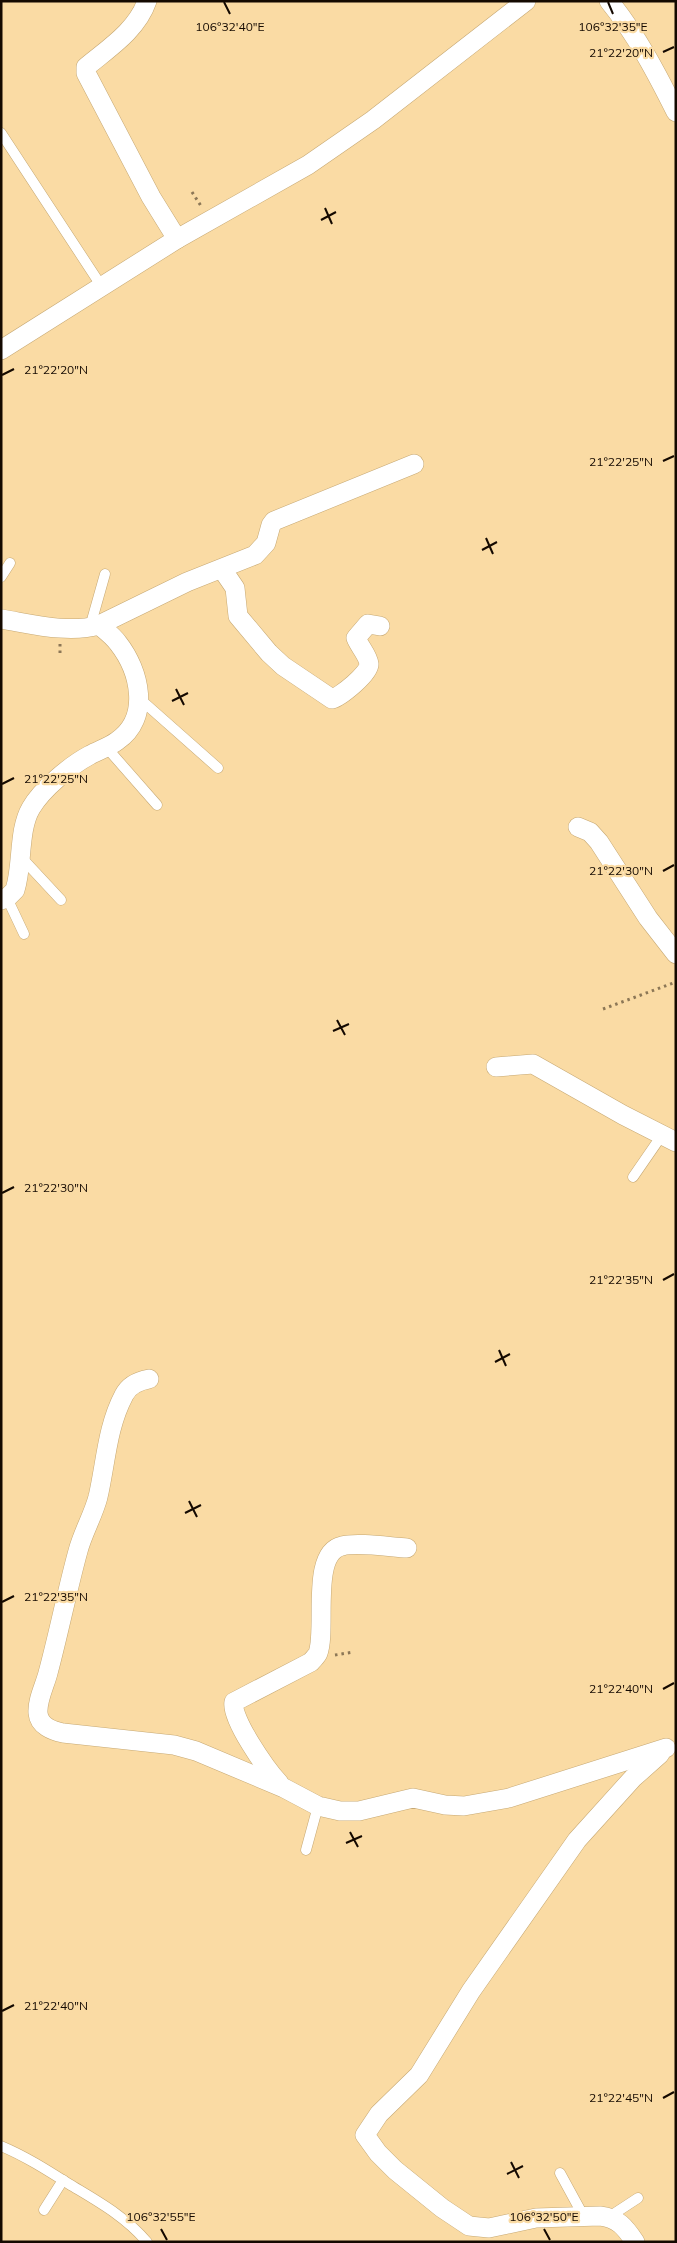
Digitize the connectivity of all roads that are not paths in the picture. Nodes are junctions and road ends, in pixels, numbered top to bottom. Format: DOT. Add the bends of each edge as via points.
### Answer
graph roads {
  1 [pos="147,1"];
  2 [pos="526,1"];
  3 [pos="609,1"];
  4 [pos="676,112"];
  5 [pos="1,133"];
  6 [pos="176,239"];
  7 [pos="102,287"];
  8 [pos="1,350"];
  9 [pos="414,464"];
  10 [pos="10,563"];
  11 [pos="222,568"];
  12 [pos="106,574"];
  13 [pos="1,577"];
  14 [pos="1,618"];
  15 [pos="94,626"];
  16 [pos="380,626"];
  17 [pos="140,699"];
  18 [pos="107,748"];
  19 [pos="218,768"];
  20 [pos="157,805"];
  21 [pos="578,827"];
  22 [pos="21,857"];
  23 [pos="4,899"];
  24 [pos="61,900"];
  25 [pos="24,934"];
  26 [pos="676,954"];
  27 [pos="496,1067"];
  28 [pos="669,1139"];
  29 [pos="633,1177"];
  30 [pos="149,1380"];
  31 [pos="407,1548"];
  32 [pos="671,1744"];
  33 [pos="284,1788"];
  34 [pos="318,1806"];
  35 [pos="306,1850"];
  36 [pos="1,2146"];
  37 [pos="560,2173"];
  38 [pos="63,2180"];
  39 [pos="638,2198"];
  40 [pos="44,2210"];
  41 [pos="584,2217"];
  42 [pos="609,2217"];
  43 [pos="147,2242"];
  44 [pos="635,2242"];
  1 -- 6 [label="street" via="143,14 132,28 86,67 86,73"];
  2 -- 6 [label="street" via="317,159"];
  3 -- 4 [label="street" via="624,19"];
  5 -- 7 [label="lane"];
  6 -- 7 [label="street"];
  7 -- 8 [label="street"];
  9 -- 11 [label="street" via="274,521 261,550 248,559"];
  10 -- 13 [label="lane"];
  11 -- 15 [label="street"];
  11 -- 16 [label="street" via="235,588 238,616 269,653 332,699 340,696 368,671 369,662 356,638 368,624"];
  12 -- 15 [label="lane"];
  14 -- 15 [label="street" via="45,626"];
  15 -- 17 [label="street" via="124,651 138,684"];
  17 -- 18 [label="street" via="132,724 119,740"];
  17 -- 19 [label="lane"];
  18 -- 20 [label="lane"];
  18 -- 22 [label="street" via="91,754 66,771 31,808"];
  21 -- 26 [label="street" via="590,832 599,842"];
  22 -- 23 [label="street" via="15,890"];
  22 -- 24 [label="lane"];
  23 -- 25 [label="lane"];
  27 -- 28 [label="street" via="534,1064"];
  28 -- 29 [label="lane"];
  30 -- 33 [label="street" via="140,1381 125,1393 111,1424 97,1499 78,1549 38,1713 44,1724 54,1731 174,1745"];
  31 -- 33 [label="street" via="344,1545 333,1549 327,1557 318,1652 311,1662 233,1704 255,1752"];
  32 -- 34 [label="street" via="509,1798 464,1806 413,1798 359,1811"];
  32 -- 41 [label="street" via="633,1778 577,1840 471,1991 419,2075 379,2114 365,2135 395,2170 469,2226 489,2228 536,2218"];
  33 -- 34 [label="street"];
  34 -- 35 [label="lane"];
  36 -- 38 [label="lane"];
  37 -- 41 [label="lane"];
  38 -- 40 [label="lane"];
  38 -- 43 [label="lane" via="126,2220"];
  39 -- 42 [label="lane"];
  41 -- 42 [label="street"];
  42 -- 44 [label="street" via="624,2226"];
}
